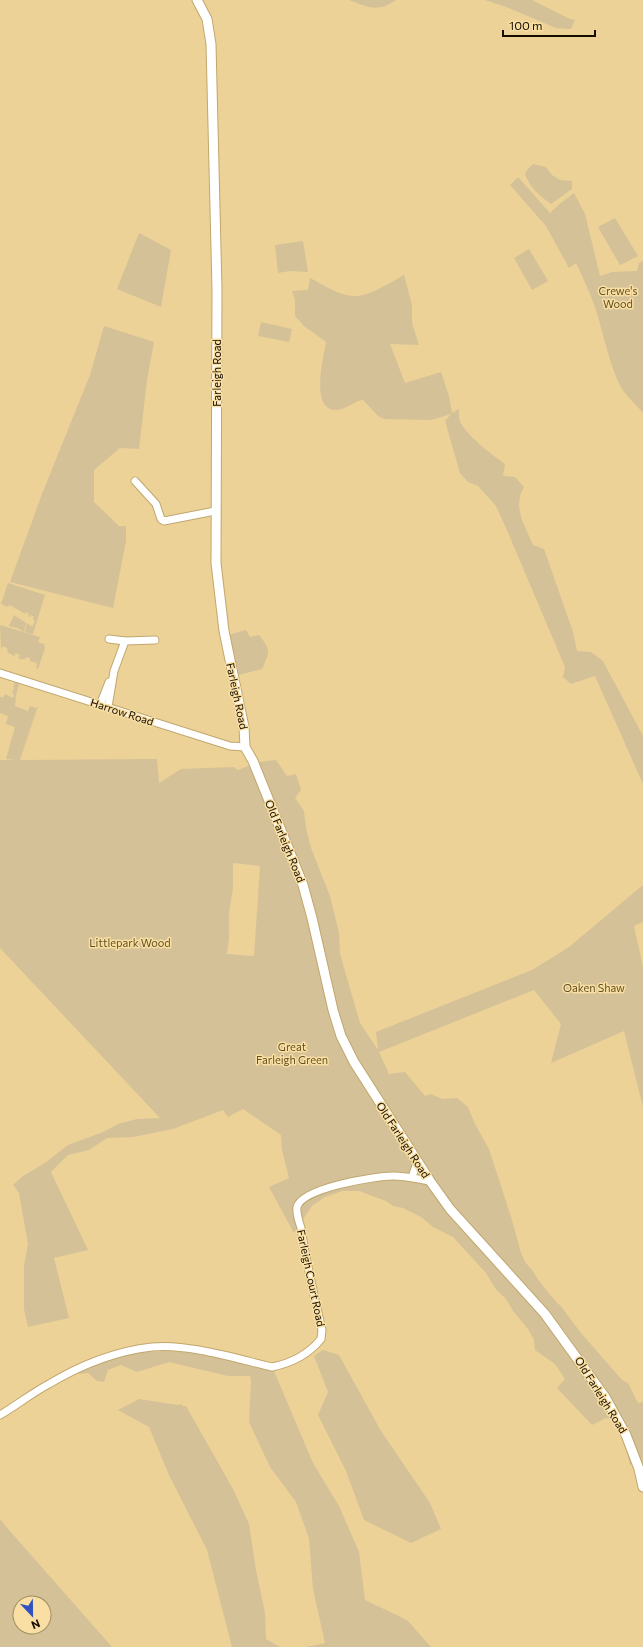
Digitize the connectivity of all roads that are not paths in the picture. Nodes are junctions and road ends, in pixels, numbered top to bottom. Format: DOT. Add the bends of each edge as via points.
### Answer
graph roads {
  1 [pos="197,0"];
  2 [pos="135,481"];
  3 [pos="215,511"];
  4 [pos="109,639"];
  5 [pos="155,640"];
  6 [pos="125,641"];
  7 [pos="114,671"];
  8 [pos="0,673"];
  9 [pos="100,705"];
  10 [pos="108,707"];
  11 [pos="245,747"];
  12 [pos="418,1163"];
  13 [pos="412,1177"];
  14 [pos="430,1181"];
  15 [pos="0,1415"];
  16 [pos="643,1487"];
  1 -- 3 [label="street, Farleigh Road" via="207,20 212,52 217,290"];
  2 -- 3 [label="street" via="156,504 164,521"];
  3 -- 11 [label="street, Farleigh Road" via="220,602 244,727"];
  4 -- 6 [label="street"];
  5 -- 6 [label="street"];
  6 -- 7 [label="street"];
  7 -- 9 [label="street"];
  7 -- 10 [label="street"];
  8 -- 9 [label="street, Harrow Road"];
  9 -- 10 [label="street, Harrow Road"];
  10 -- 11 [label="street, Harrow Road" via="230,746"];
  11 -- 12 [label="street, Old Farleigh Road" via="303,885 341,1036 354,1062"];
  12 -- 13 [label="street"];
  12 -- 14 [label="street, Old Farleigh Road"];
  13 -- 14 [label="street, Farleigh Court Road"];
  13 -- 15 [label="street, Farleigh Court Road" via="378,1176 338,1184 301,1200 297,1206 303,1248 322,1330 322,1339 301,1357 272,1367 183,1348 152,1347 110,1356 76,1369"];
  14 -- 16 [label="street, Old Farleigh Road" via="450,1209 543,1311 580,1361 626,1435"];
}
